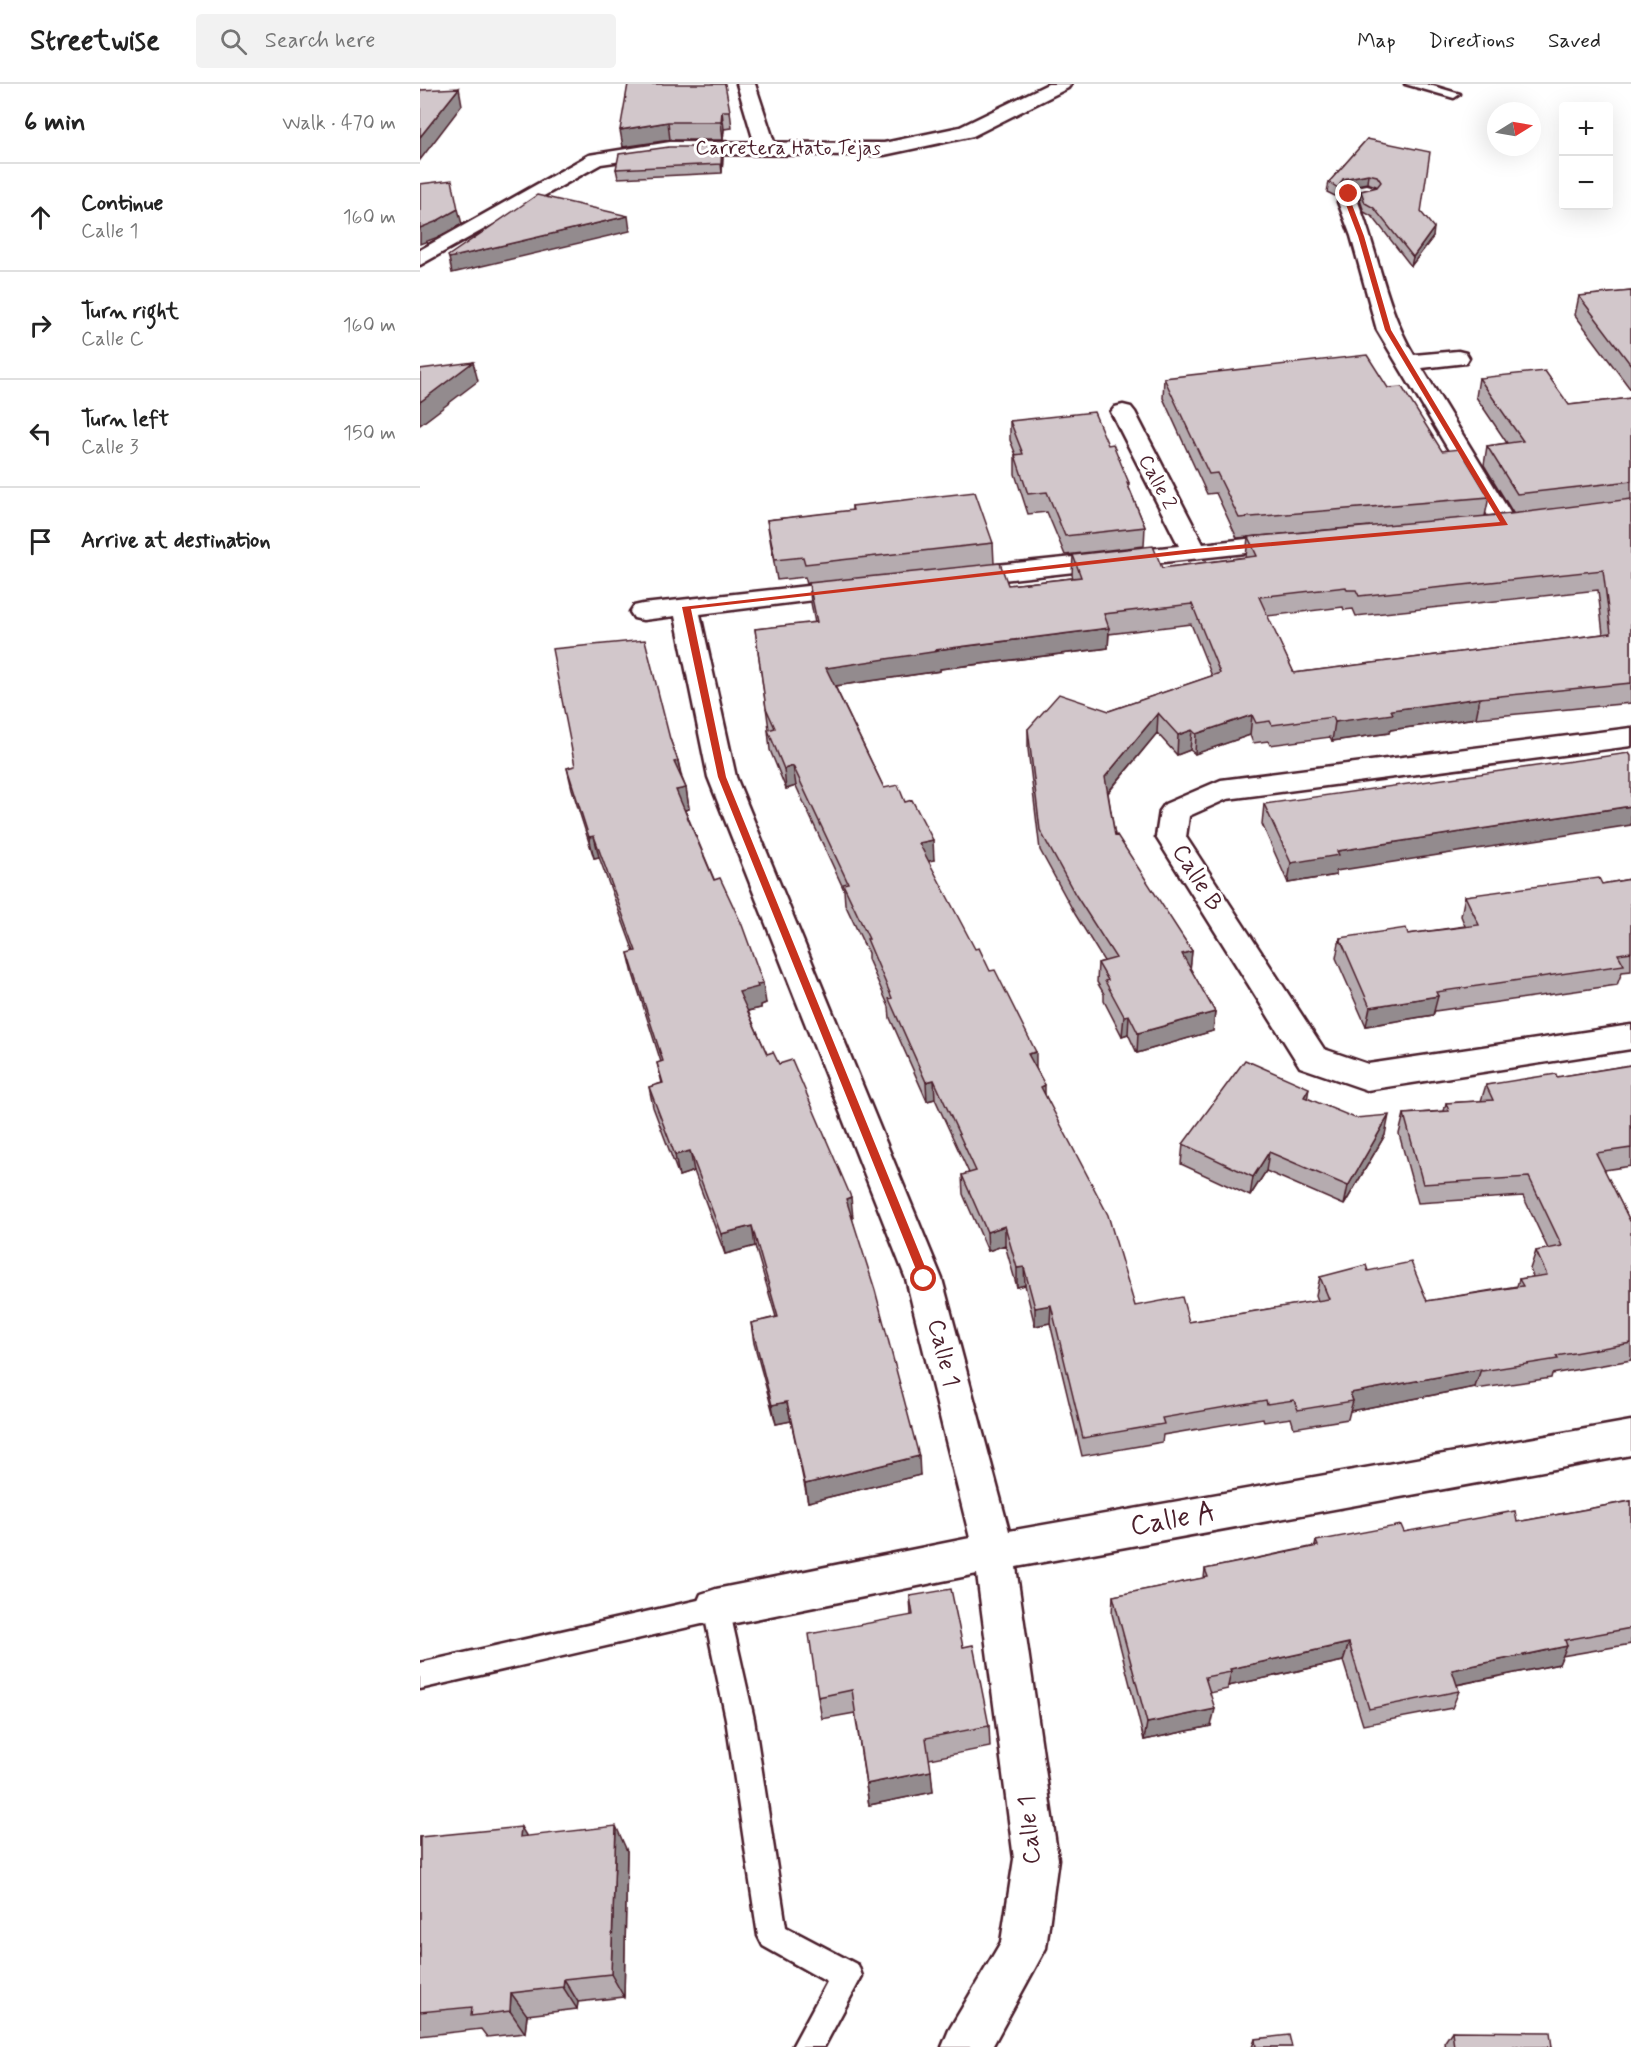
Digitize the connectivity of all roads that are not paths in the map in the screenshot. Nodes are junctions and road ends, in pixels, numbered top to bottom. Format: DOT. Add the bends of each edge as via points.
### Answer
graph roads {
  1 [pos="746,84"];
  2 [pos="1062,84"];
  3 [pos="1412,84"];
  4 [pos="1454,94"];
  5 [pos="766,148"];
  6 [pos="1367,191"];
  7 [pos="420,259"];
  8 [pos="1458,358"];
  9 [pos="1406,362"];
  10 [pos="1123,412"];
  11 [pos="1505,524"];
  12 [pos="1320,540"];
  13 [pos="1194,551"];
  14 [pos="934,580"];
  15 [pos="875,586"];
  16 [pos="686,607"];
  17 [pos="643,612"];
  18 [pos="1631,737"];
  19 [pos="1631,1037"];
  20 [pos="1631,1438"];
  21 [pos="994,1552"];
  22 [pos="716,1608"];
  23 [pos="420,1676"];
  24 [pos="807,2047"];
  25 [pos="966,2047"];
  1 -- 5 [label="street"];
  2 -- 5 [label="street, Carretera Hato Tejas" via="966,132 884,149"];
  3 -- 4 [label="lane"];
  5 -- 7 [label="street, Carretera Hato Tejas" via="670,148 596,159"];
  6 -- 9 [label="street" via="1349,194 1348,202 1388,330"];
  8 -- 9 [label="street"];
  9 -- 11 [label="street"];
  10 -- 13 [label="street, Calle 2"];
  12 -- 13 [label="street"];
  13 -- 14 [label="street"];
  15 -- 16 [label="street"];
  16 -- 17 [label="street"];
  16 -- 21 [label="street, Calle 1" via="722,777 924,1279"];
  18 -- 19 [label="street, Calle B" via="1221,790 1175,811 1171,837 1312,1058 1367,1077"];
  20 -- 21 [label="street, Calle A"];
  21 -- 22 [label="street, Calle A"];
  21 -- 25 [label="street, Calle 1" via="1036,1859 1023,1948"];
  22 -- 23 [label="lane"];
  22 -- 24 [label="lane" via="741,1719 773,1936 848,1976"];
}
